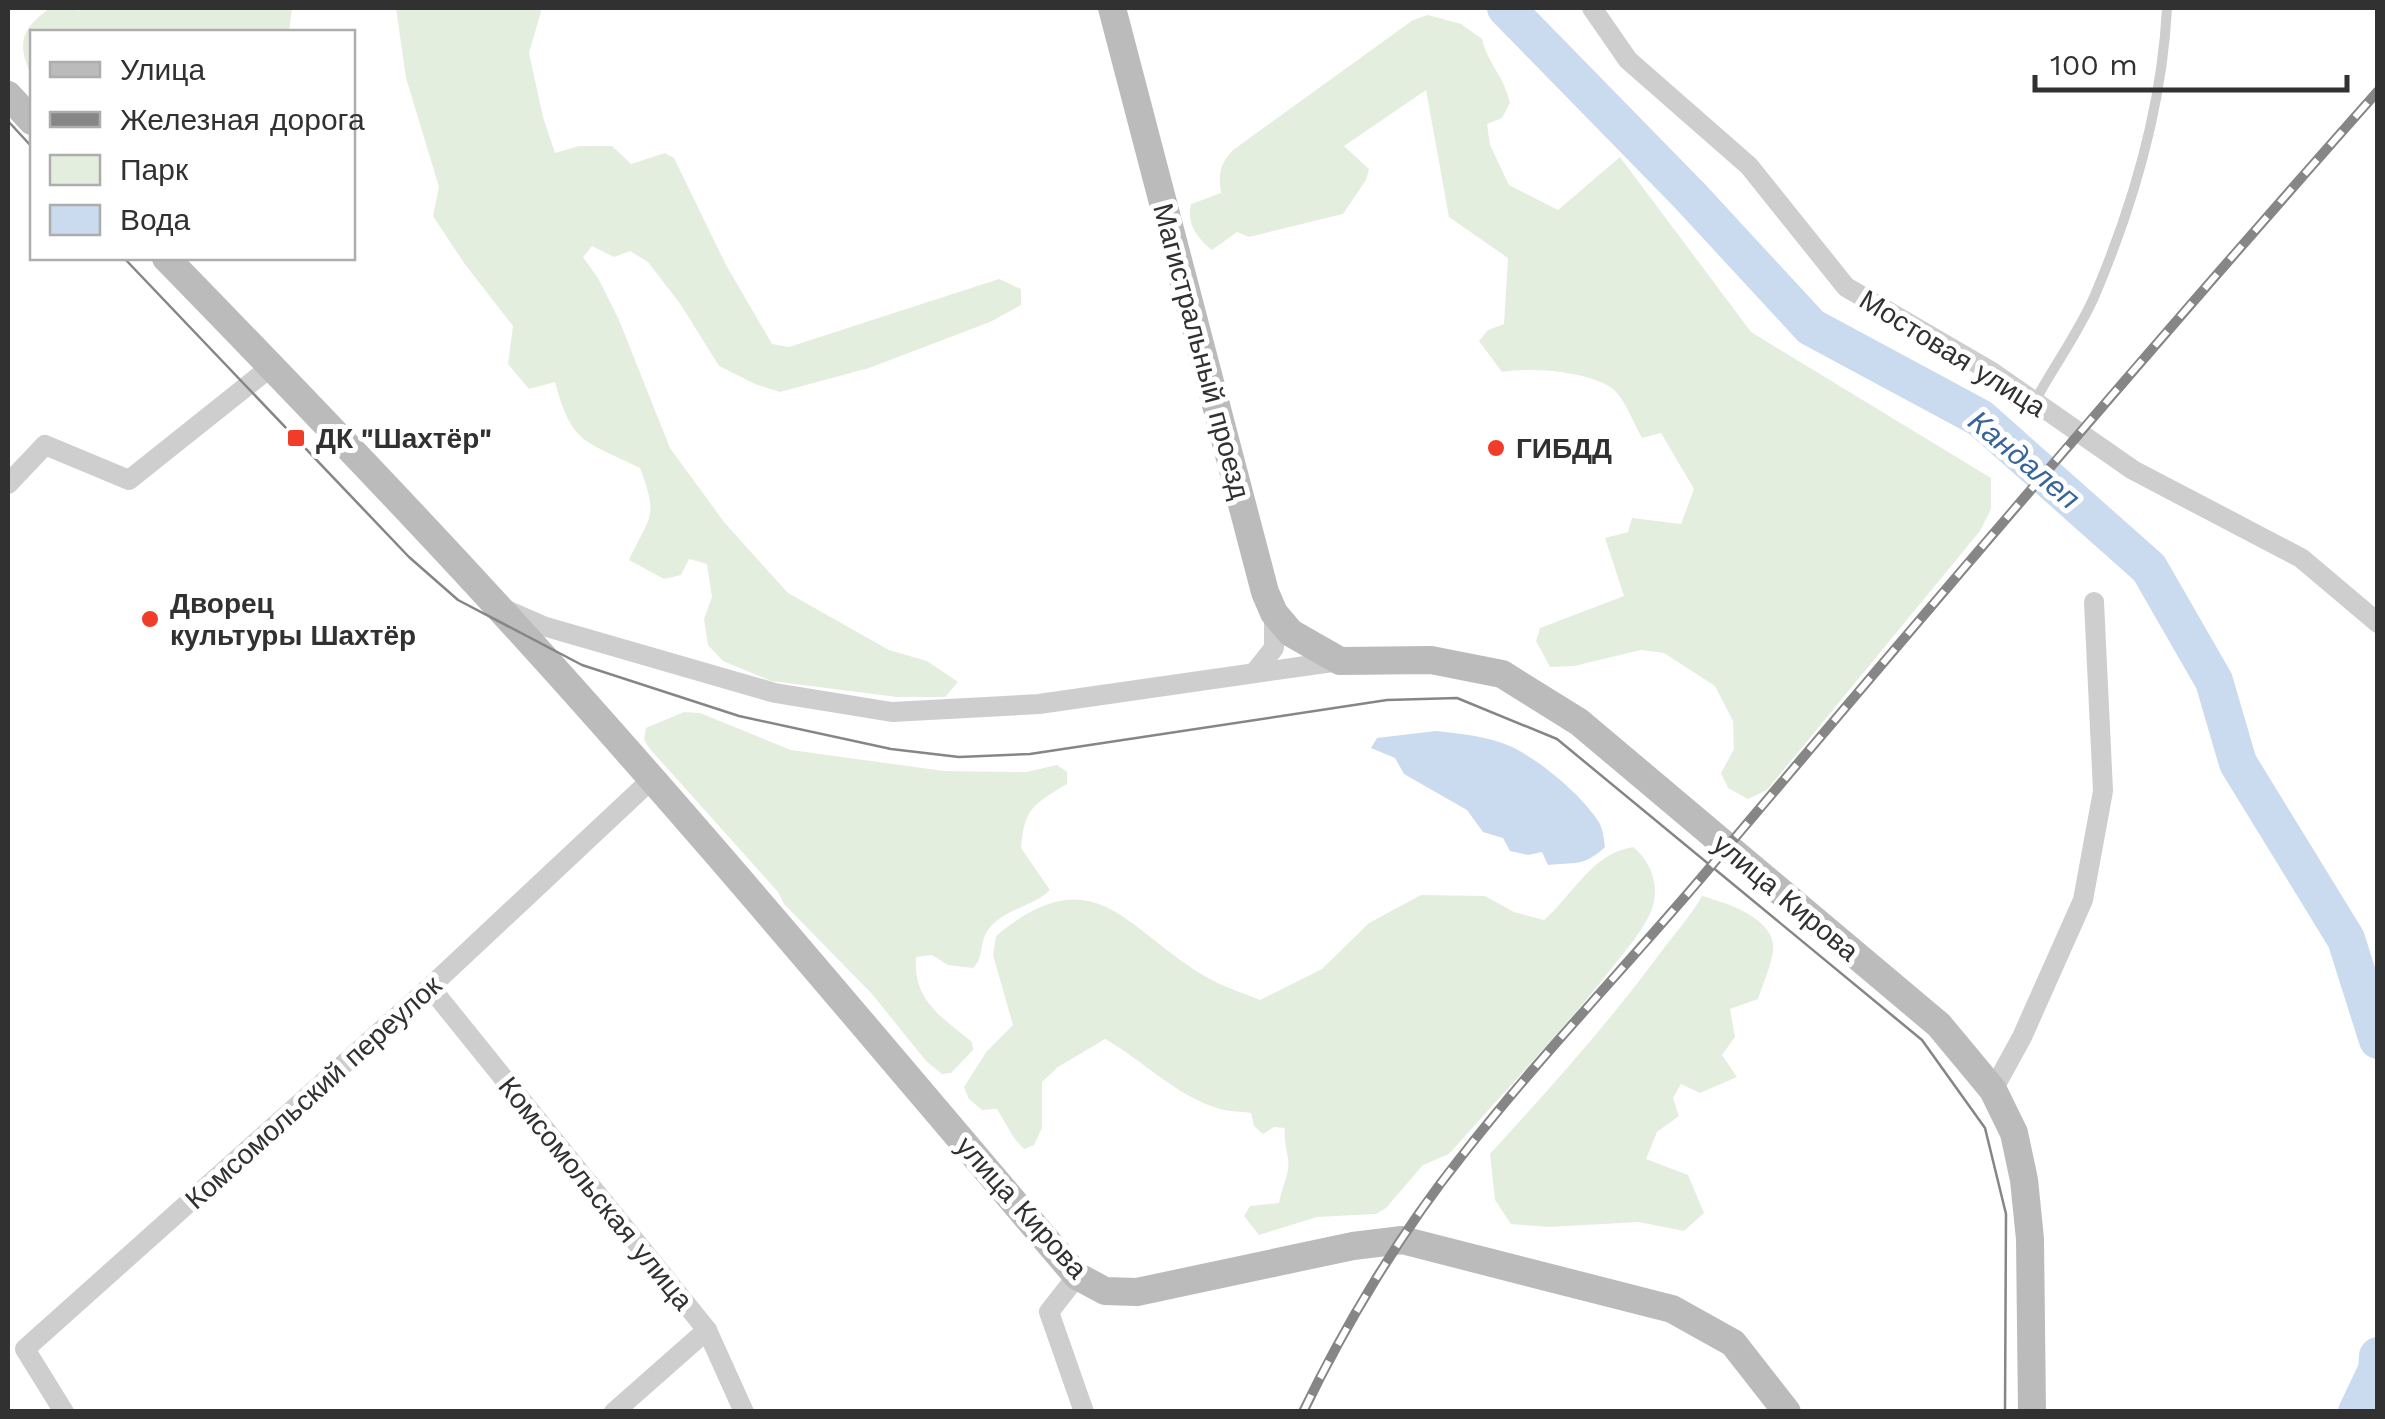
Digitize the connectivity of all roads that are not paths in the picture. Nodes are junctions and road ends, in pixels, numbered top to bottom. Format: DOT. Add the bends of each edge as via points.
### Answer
graph roads {
  1 [pos="1112,8"];
  2 [pos="1592,8"];
  3 [pos="2167,8"];
  4 [pos="8,95"];
  5 [pos="30,118"];
  6 [pos="168,260"];
  7 [pos="272,366"];
  8 [pos="2035,401"];
  9 [pos="8,484"];
  10 [pos="2094,602"];
  11 [pos="498,606"];
  12 [pos="1274,613"];
  13 [pos="2378,623"];
  14 [pos="1340,661"];
  15 [pos="1255,672"];
  16 [pos="651,780"];
  17 [pos="430,987"];
  18 [pos="1993,1090"];
  19 [pos="1078,1276"];
  20 [pos="706,1330"];
  21 [pos="64,1412"];
  22 [pos="614,1412"];
  23 [pos="744,1412"];
  24 [pos="1084,1412"];
  25 [pos="1787,1412"];
  26 [pos="2032,1412"];
  1 -- 12 [label="street, Магистральный проезд"];
  2 -- 8 [label="street, Мостовая улица" via="1628,60 1749,166 1846,287"];
  3 -- 8 [label="lane" via="2144,162 2094,298"];
  4 -- 5 [label="street"];
  6 -- 7 [label="street, улица Кирова"];
  7 -- 9 [label="street" via="128,480 45,445"];
  7 -- 11 [label="street, улица Кирова"];
  8 -- 13 [label="street, Мостовая улица" via="2133,470 2301,558"];
  10 -- 18 [label="street" via="2103,791 2083,900"];
  11 -- 15 [label="street, улица Кирова" via="544,626 775,693 892,712 1039,704"];
  11 -- 16 [label="street, улица Кирова"];
  12 -- 14 [label="street" via="1290,633"];
  12 -- 15 [label="street" via="1274,648"];
  14 -- 15 [label="street, улица Кирова"];
  14 -- 18 [label="street, улица Кирова" via="1431,660 1502,674 1579,722 1938,1025"];
  16 -- 17 [label="street, Комсомольский переулок"];
  16 -- 19 [label="street, улица Кирова"];
  17 -- 20 [label="street, Комсомольская улица"];
  17 -- 21 [label="street, Комсомольский переулок" via="25,1349"];
  18 -- 26 [label="street, улица Кирова" via="2014,1133 2024,1180"];
  19 -- 24 [label="street" via="1049,1312"];
  19 -- 25 [label="street, улица Кирова" via="1105,1291 1137,1292 1402,1240 1672,1309 1733,1343"];
  20 -- 22 [label="street"];
  20 -- 23 [label="street, Комсомольская улица"];
}
